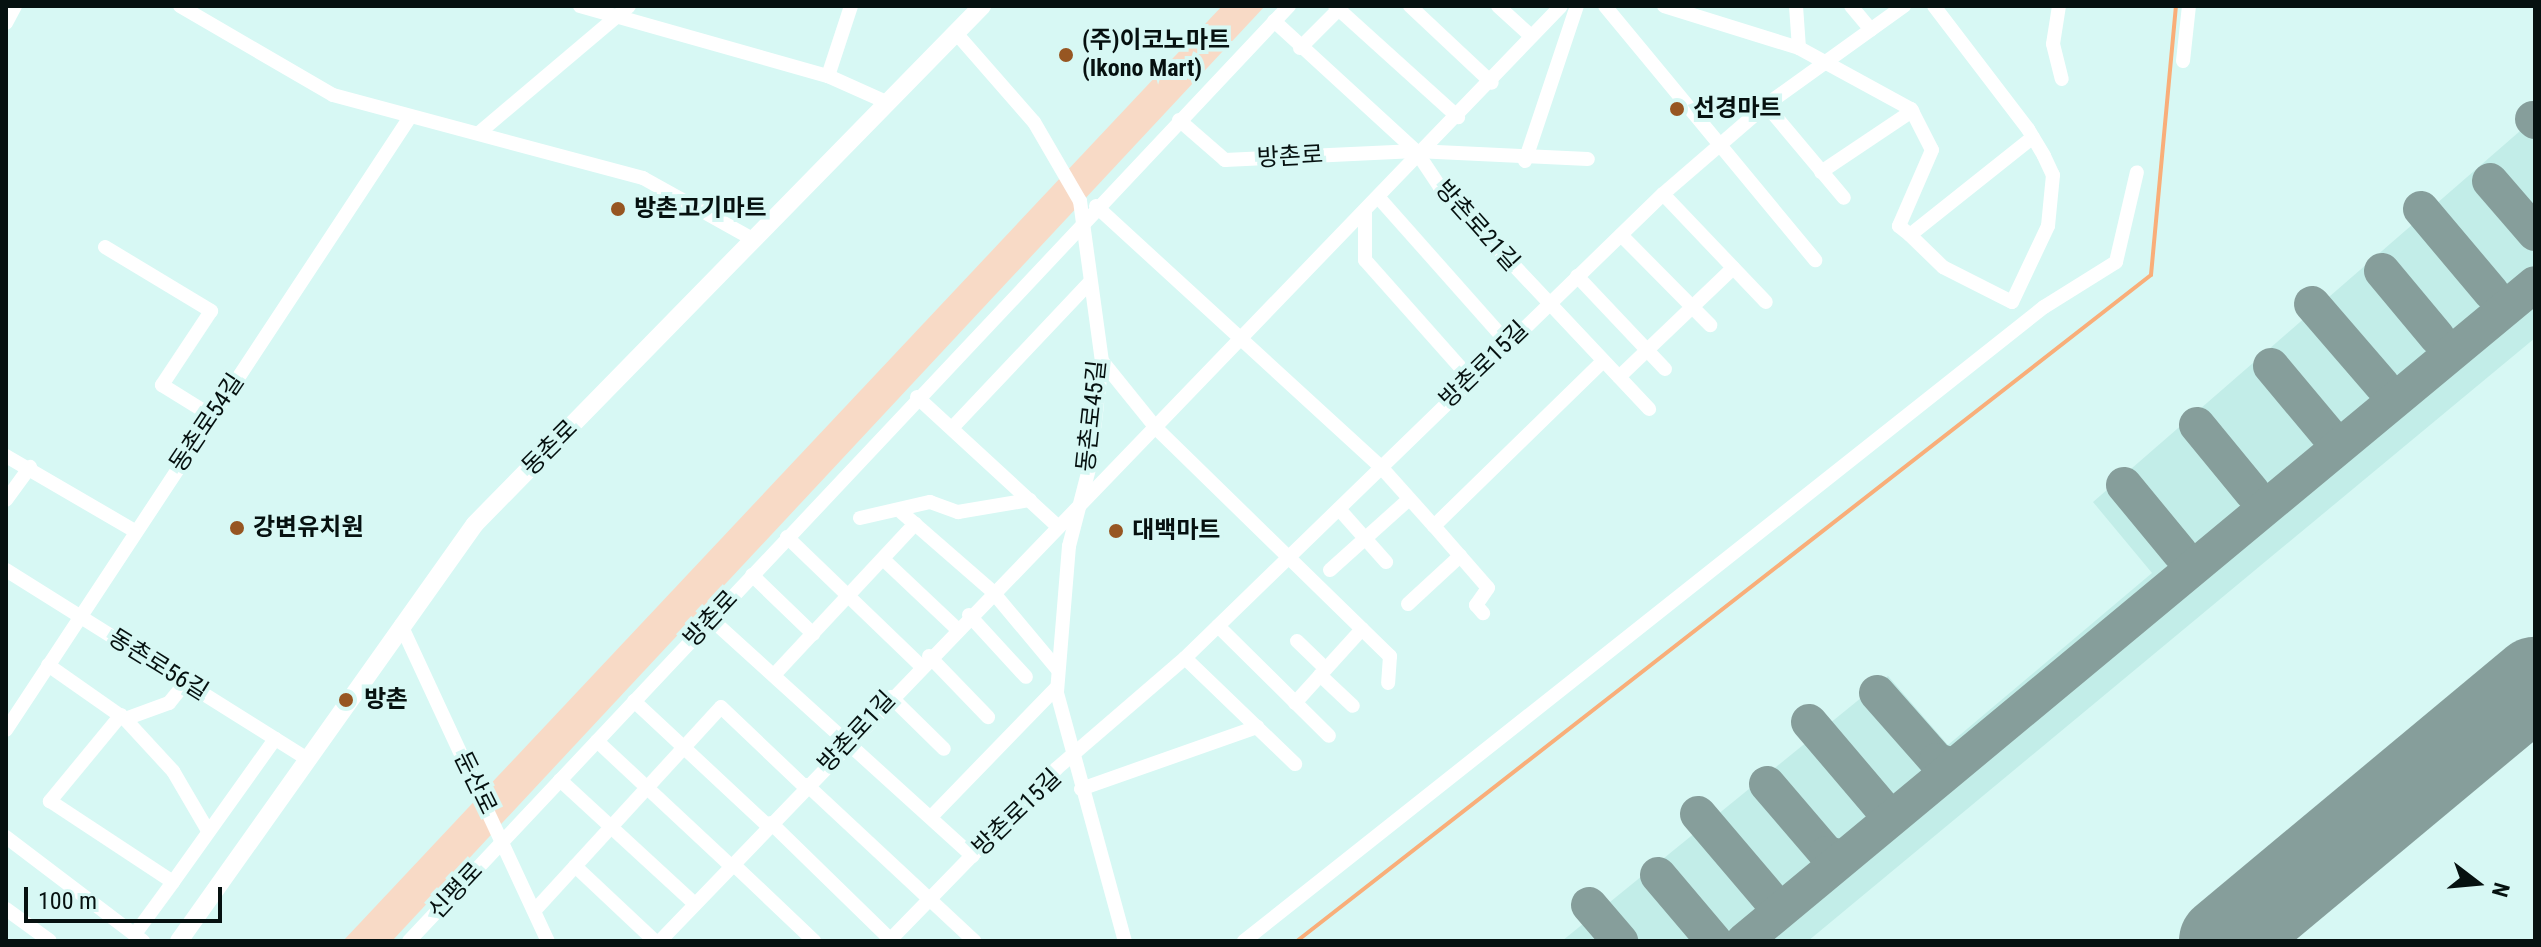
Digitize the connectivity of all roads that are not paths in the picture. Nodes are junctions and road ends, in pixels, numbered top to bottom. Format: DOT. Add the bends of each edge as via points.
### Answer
graph roads {
  1 [pos="15,6"];
  2 [pos="180,6"];
  3 [pos="580,6"];
  4 [pos="629,6"];
  5 [pos="851,6"];
  6 [pos="982,6"];
  7 [pos="1289,6"];
  8 [pos="1498,6"];
  9 [pos="1561,6"];
  10 [pos="1577,6"];
  11 [pos="1605,6"];
  12 [pos="1664,6"];
  13 [pos="1796,6"];
  14 [pos="1851,6"];
  15 [pos="1904,6"];
  16 [pos="1934,6"];
  17 [pos="2059,6"];
  18 [pos="2189,6"];
  19 [pos="1338,7"];
  20 [pos="1414,9"];
  21 [pos="617,17"];
  22 [pos="1274,21"];
  23 [pos="6,23"];
  24 [pos="1871,30"];
  25 [pos="956,33"];
  26 [pos="1531,36"];
  27 [pos="1300,48"];
  28 [pos="1799,48"];
  29 [pos="1826,61"];
  30 [pos="2183,61"];
  31 [pos="828,76"];
  32 [pos="2062,79"];
  33 [pos="1492,83"];
  34 [pos="886,102"];
  35 [pos="1766,105"];
  36 [pos="1912,111"];
  37 [pos="410,117"];
  38 [pos="1458,117"];
  39 [pos="1179,120"];
  40 [pos="480,132"];
  41 [pos="2033,137"];
  42 [pos="1717,146"];
  43 [pos="1416,151"];
  44 [pos="1588,159"];
  45 [pos="1525,161"];
  46 [pos="1821,172"];
  47 [pos="2137,172"];
  48 [pos="1663,194"];
  49 [pos="1379,198"];
  50 [pos="1844,198"];
  51 [pos="1096,206"];
  52 [pos="1365,212"];
  53 [pos="1082,220"];
  54 [pos="1621,235"];
  55 [pos="1910,235"];
  56 [pos="751,238"];
  57 [pos="105,247"];
  58 [pos="1815,260"];
  59 [pos="1733,268"];
  60 [pos="1577,276"];
  61 [pos="1089,283"];
  62 [pos="1766,302"];
  63 [pos="2012,302"];
  64 [pos="1548,305"];
  65 [pos="1692,307"];
  66 [pos="2029,319"];
  67 [pos="1710,325"];
  68 [pos="1242,341"];
  69 [pos="1506,341"];
  70 [pos="1647,348"];
  71 [pos="1102,361"];
  72 [pos="1603,361"];
  73 [pos="1665,369"];
  74 [pos="1469,377"];
  75 [pos="1619,377"];
  76 [pos="917,397"];
  77 [pos="1649,409"];
  78 [pos="212,416"];
  79 [pos="952,428"];
  80 [pos="1156,428"];
  81 [pos="6,456"];
  82 [pos="30,467"];
  83 [pos="1381,467"];
  84 [pos="1409,499"];
  85 [pos="6,500"];
  86 [pos="1030,500"];
  87 [pos="1079,508"];
  88 [pos="1339,509"];
  89 [pos="899,510"];
  90 [pos="860,518"];
  91 [pos="915,524"];
  92 [pos="1055,524"];
  93 [pos="1434,526"];
  94 [pos="135,531"];
  95 [pos="787,537"];
  96 [pos="1364,539"];
  97 [pos="1287,552"];
  98 [pos="1460,556"];
  99 [pos="883,559"];
  100 [pos="1386,562"];
  101 [pos="6,570"];
  102 [pos="1330,570"];
  103 [pos="752,575"];
  104 [pos="992,591"];
  105 [pos="849,595"];
  106 [pos="1408,604"];
  107 [pos="1483,613"];
  108 [pos="969,615"];
  109 [pos="80,617"];
  110 [pos="711,619"];
  111 [pos="401,625"];
  112 [pos="1218,626"];
  113 [pos="956,628"];
  114 [pos="1362,629"];
  115 [pos="813,634"];
  116 [pos="1297,641"];
  117 [pos="1185,658"];
  118 [pos="925,661"];
  119 [pos="48,665"];
  120 [pos="1058,670"];
  121 [pos="1323,672"];
  122 [pos="774,675"];
  123 [pos="1026,677"];
  124 [pos="185,683"];
  125 [pos="1388,683"];
  126 [pos="1057,687"];
  127 [pos="891,697"];
  128 [pos="634,701"];
  129 [pos="1295,703"];
  130 [pos="1353,706"];
  131 [pos="123,717"];
  132 [pos="988,717"];
  133 [pos="1257,727"];
  134 [pos="6,730"];
  135 [pos="1329,736"];
  136 [pos="275,739"];
  137 [pos="597,741"];
  138 [pos="848,741"];
  139 [pos="684,747"];
  140 [pos="944,749"];
  141 [pos="309,760"];
  142 [pos="1071,764"];
  143 [pos="1295,764"];
  144 [pos="560,780"];
  145 [pos="806,786"];
  146 [pos="647,787"];
  147 [pos="1081,789"];
  148 [pos="931,817"];
  149 [pos="770,825"];
  150 [pos="611,826"];
  151 [pos="208,831"];
  152 [pos="6,837"];
  153 [pos="503,840"];
  154 [pos="972,856"];
  155 [pos="732,865"];
  156 [pos="575,866"];
  157 [pos="173,882"];
  158 [pos="929,900"];
  159 [pos="695,904"];
  160 [pos="6,909"];
  161 [pos="535,910"];
  162 [pos="139,938"];
  163 [pos="1119,938"];
  164 [pos="890,940"];
  165 [pos="50,941"];
  166 [pos="179,941"];
  167 [pos="409,941"];
  168 [pos="548,941"];
  169 [pos="658,941"];
  170 [pos="814,941"];
  171 [pos="973,941"];
  172 [pos="1244,941"];
  1 -- 23 [label="street"];
  2 -- 37 [label="street" via="333,95"];
  3 -- 21 [label="street"];
  4 -- 21 [label="street"];
  5 -- 31 [label="street"];
  6 -- 25 [label="main road, 동촌로"];
  7 -- 22 [label="street, 방촌로"];
  8 -- 26 [label="street"];
  9 -- 26 [label="street, 방촌로1길"];
  10 -- 45 [label="street"];
  11 -- 42 [label="street"];
  12 -- 28 [label="street"];
  13 -- 28 [label="street"];
  14 -- 24 [label="street"];
  15 -- 24 [label="street, 방촌로15길"];
  16 -- 41 [label="street"];
  17 -- 32 [label="street" via="2053,44"];
  18 -- 30 [label="street"];
  19 -- 27 [label="street"];
  19 -- 38 [label="street"];
  20 -- 33 [label="street"];
  21 -- 31 [label="street"];
  21 -- 40 [label="street"];
  22 -- 27 [label="street, 방촌로21길"];
  22 -- 39 [label="street, 방촌로"];
  24 -- 29 [label="street, 방촌로15길"];
  25 -- 34 [label="main road, 동촌로"];
  25 -- 53 [label="street, 동촌로45길" via="1052,147"];
  26 -- 33 [label="street, 방촌로1길"];
  27 -- 43 [label="street, 방촌로21길"];
  28 -- 29 [label="street"];
  29 -- 35 [label="street, 방촌로15길"];
  29 -- 36 [label="street"];
  31 -- 34 [label="street"];
  33 -- 38 [label="street, 방촌로1길"];
  34 -- 56 [label="main road, 동촌로"];
  35 -- 42 [label="street, 방촌로15길"];
  35 -- 46 [label="street"];
  36 -- 46 [label="street"];
  36 -- 55 [label="street" via="1932,150 1899,226"];
  37 -- 40 [label="street"];
  37 -- 78 [label="street, 동촌로54길"];
  38 -- 43 [label="street, 방촌로1길"];
  39 -- 43 [label="street, 방촌로" via="1225,160"];
  39 -- 51 [label="street, 방촌로"];
  40 -- 56 [label="street" via="643,178"];
  41 -- 55 [label="street"];
  41 -- 63 [label="street" via="2053,175 2051,208"];
  42 -- 48 [label="street, 방촌로15길"];
  42 -- 58 [label="street"];
  43 -- 45 [label="street"];
  43 -- 49 [label="street, 방촌로1길"];
  43 -- 64 [label="street, 방촌로21길"];
  44 -- 45 [label="street"];
  46 -- 50 [label="street"];
  47 -- 66 [label="street" via="2123,254"];
  48 -- 54 [label="street, 방촌로15길"];
  48 -- 59 [label="street"];
  49 -- 52 [label="street, 방촌로1길"];
  49 -- 69 [label="street"];
  51 -- 53 [label="street, 방촌로"];
  51 -- 68 [label="street"];
  52 -- 68 [label="street, 방촌로1길"];
  52 -- 74 [label="street" via="1365,260"];
  53 -- 61 [label="street, 동촌로45길"];
  53 -- 76 [label="street, 방촌로"];
  54 -- 60 [label="street, 방촌로15길"];
  54 -- 65 [label="street"];
  55 -- 63 [label="street" via="1943,267"];
  56 -- 111 [label="main road, 동촌로" via="475,524"];
  57 -- 78 [label="street" via="211,311 162,385"];
  59 -- 62 [label="street"];
  59 -- 65 [label="street"];
  60 -- 64 [label="street, 방촌로15길"];
  60 -- 70 [label="street"];
  61 -- 71 [label="street, 동촌로45길"];
  61 -- 79 [label="street"];
  63 -- 66 [label="street"];
  64 -- 69 [label="street, 방촌로15길"];
  64 -- 72 [label="street, 방촌로21길"];
  65 -- 67 [label="street"];
  65 -- 70 [label="street"];
  66 -- 172 [label="street"];
  68 -- 80 [label="street, 방촌로1길"];
  68 -- 83 [label="street"];
  69 -- 74 [label="street, 방촌로15길"];
  70 -- 73 [label="street"];
  70 -- 75 [label="street"];
  71 -- 80 [label="street"];
  71 -- 87 [label="street, 동촌로45길"];
  72 -- 75 [label="street, 방촌로21길"];
  72 -- 93 [label="street"];
  74 -- 83 [label="street, 방촌로15길"];
  75 -- 77 [label="street, 방촌로21길"];
  76 -- 79 [label="street"];
  76 -- 95 [label="street, 방촌로"];
  78 -- 94 [label="street, 동촌로54길"];
  79 -- 86 [label="street"];
  80 -- 87 [label="street, 방촌로1길"];
  80 -- 97 [label="street"];
  81 -- 82 [label="street"];
  82 -- 85 [label="street"];
  82 -- 94 [label="street"];
  83 -- 84 [label="street"];
  83 -- 88 [label="street, 방촌로15길"];
  84 -- 93 [label="street"];
  84 -- 96 [label="street"];
  86 -- 89 [label="street" via="958,512 930,502"];
  86 -- 92 [label="street"];
  87 -- 92 [label="street, 방촌로1길"];
  87 -- 120 [label="street, 동촌로45길"];
  88 -- 96 [label="street"];
  88 -- 97 [label="street, 방촌로15길"];
  89 -- 90 [label="street"];
  89 -- 91 [label="street"];
  91 -- 99 [label="street"];
  91 -- 104 [label="street"];
  92 -- 104 [label="street, 방촌로1길"];
  93 -- 98 [label="street"];
  94 -- 109 [label="street, 동촌로54길"];
  95 -- 103 [label="street, 방촌로"];
  95 -- 105 [label="street"];
  96 -- 100 [label="street"];
  96 -- 102 [label="street"];
  97 -- 112 [label="street, 방촌로15길"];
  97 -- 114 [label="street"];
  98 -- 106 [label="street"];
  98 -- 107 [label="street" via="1488,588 1476,605"];
  99 -- 105 [label="street"];
  99 -- 113 [label="street"];
  101 -- 109 [label="street, 동촌로56길"];
  103 -- 110 [label="street, 방촌로"];
  103 -- 115 [label="street"];
  104 -- 108 [label="street, 방촌로1길"];
  104 -- 120 [label="street"];
  105 -- 115 [label="street"];
  105 -- 118 [label="street"];
  108 -- 113 [label="street, 방촌로1길"];
  108 -- 123 [label="street"];
  109 -- 119 [label="street, 동촌로54길"];
  109 -- 124 [label="street, 동촌로56길"];
  110 -- 122 [label="street"];
  110 -- 128 [label="street, 방촌로"];
  111 -- 141 [label="main road, 동촌로"];
  111 -- 153 [label="street, 둔산로"];
  112 -- 117 [label="street, 방촌로15길"];
  112 -- 129 [label="street"];
  113 -- 118 [label="street, 방촌로1길"];
  114 -- 121 [label="street"];
  114 -- 125 [label="street" via="1390,656"];
  115 -- 122 [label="street"];
  116 -- 121 [label="street"];
  117 -- 133 [label="street"];
  117 -- 142 [label="street, 방촌로15길"];
  118 -- 127 [label="street, 방촌로1길"];
  118 -- 132 [label="street"];
  119 -- 131 [label="street"];
  119 -- 134 [label="street, 동촌로54길"];
  120 -- 126 [label="street, 동촌로45길"];
  121 -- 129 [label="street"];
  121 -- 130 [label="street"];
  122 -- 138 [label="street"];
  124 -- 131 [label="street" via="169,703"];
  124 -- 136 [label="street, 동촌로56길"];
  126 -- 142 [label="street, 동촌로45길"];
  126 -- 148 [label="street"];
  127 -- 138 [label="street, 방촌로1길"];
  127 -- 140 [label="street"];
  128 -- 137 [label="street, 방촌로"];
  128 -- 139 [label="street"];
  129 -- 135 [label="street"];
  131 -- 151 [label="street" via="173,771"];
  131 -- 157 [label="street" via="50,801"];
  133 -- 143 [label="street"];
  133 -- 147 [label="street"];
  136 -- 141 [label="street, 동촌로56길"];
  136 -- 151 [label="street"];
  137 -- 144 [label="street, 방촌로"];
  137 -- 146 [label="street"];
  138 -- 145 [label="street, 방촌로1길"];
  138 -- 148 [label="street"];
  139 -- 145 [label="street" via="721,707"];
  139 -- 146 [label="street"];
  139 -- 149 [label="street"];
  141 -- 166 [label="main road, 동촌로"];
  142 -- 147 [label="street, 동촌로45길"];
  142 -- 154 [label="street, 방촌로15길" via="1056,769"];
  144 -- 150 [label="street"];
  144 -- 153 [label="street, 방촌로"];
  145 -- 149 [label="street, 방촌로1길"];
  145 -- 158 [label="street"];
  146 -- 150 [label="street"];
  146 -- 155 [label="street"];
  147 -- 163 [label="street, 동촌로45길"];
  148 -- 154 [label="street"];
  149 -- 155 [label="street, 방촌로1길"];
  149 -- 164 [label="street"];
  150 -- 156 [label="street"];
  150 -- 159 [label="street"];
  151 -- 157 [label="street"];
  152 -- 162 [label="street"];
  153 -- 161 [label="street, 둔산로"];
  153 -- 167 [label="street, 신평로"];
  154 -- 158 [label="street, 방촌로15길"];
  155 -- 159 [label="street, 방촌로1길"];
  155 -- 170 [label="street"];
  156 -- 161 [label="street"];
  156 -- 169 [label="street"];
  157 -- 162 [label="street"];
  158 -- 164 [label="street, 방촌로15길"];
  158 -- 171 [label="street"];
  159 -- 169 [label="street, 방촌로1길"];
  160 -- 165 [label="street"];
  161 -- 168 [label="street, 둔산로"];
}
